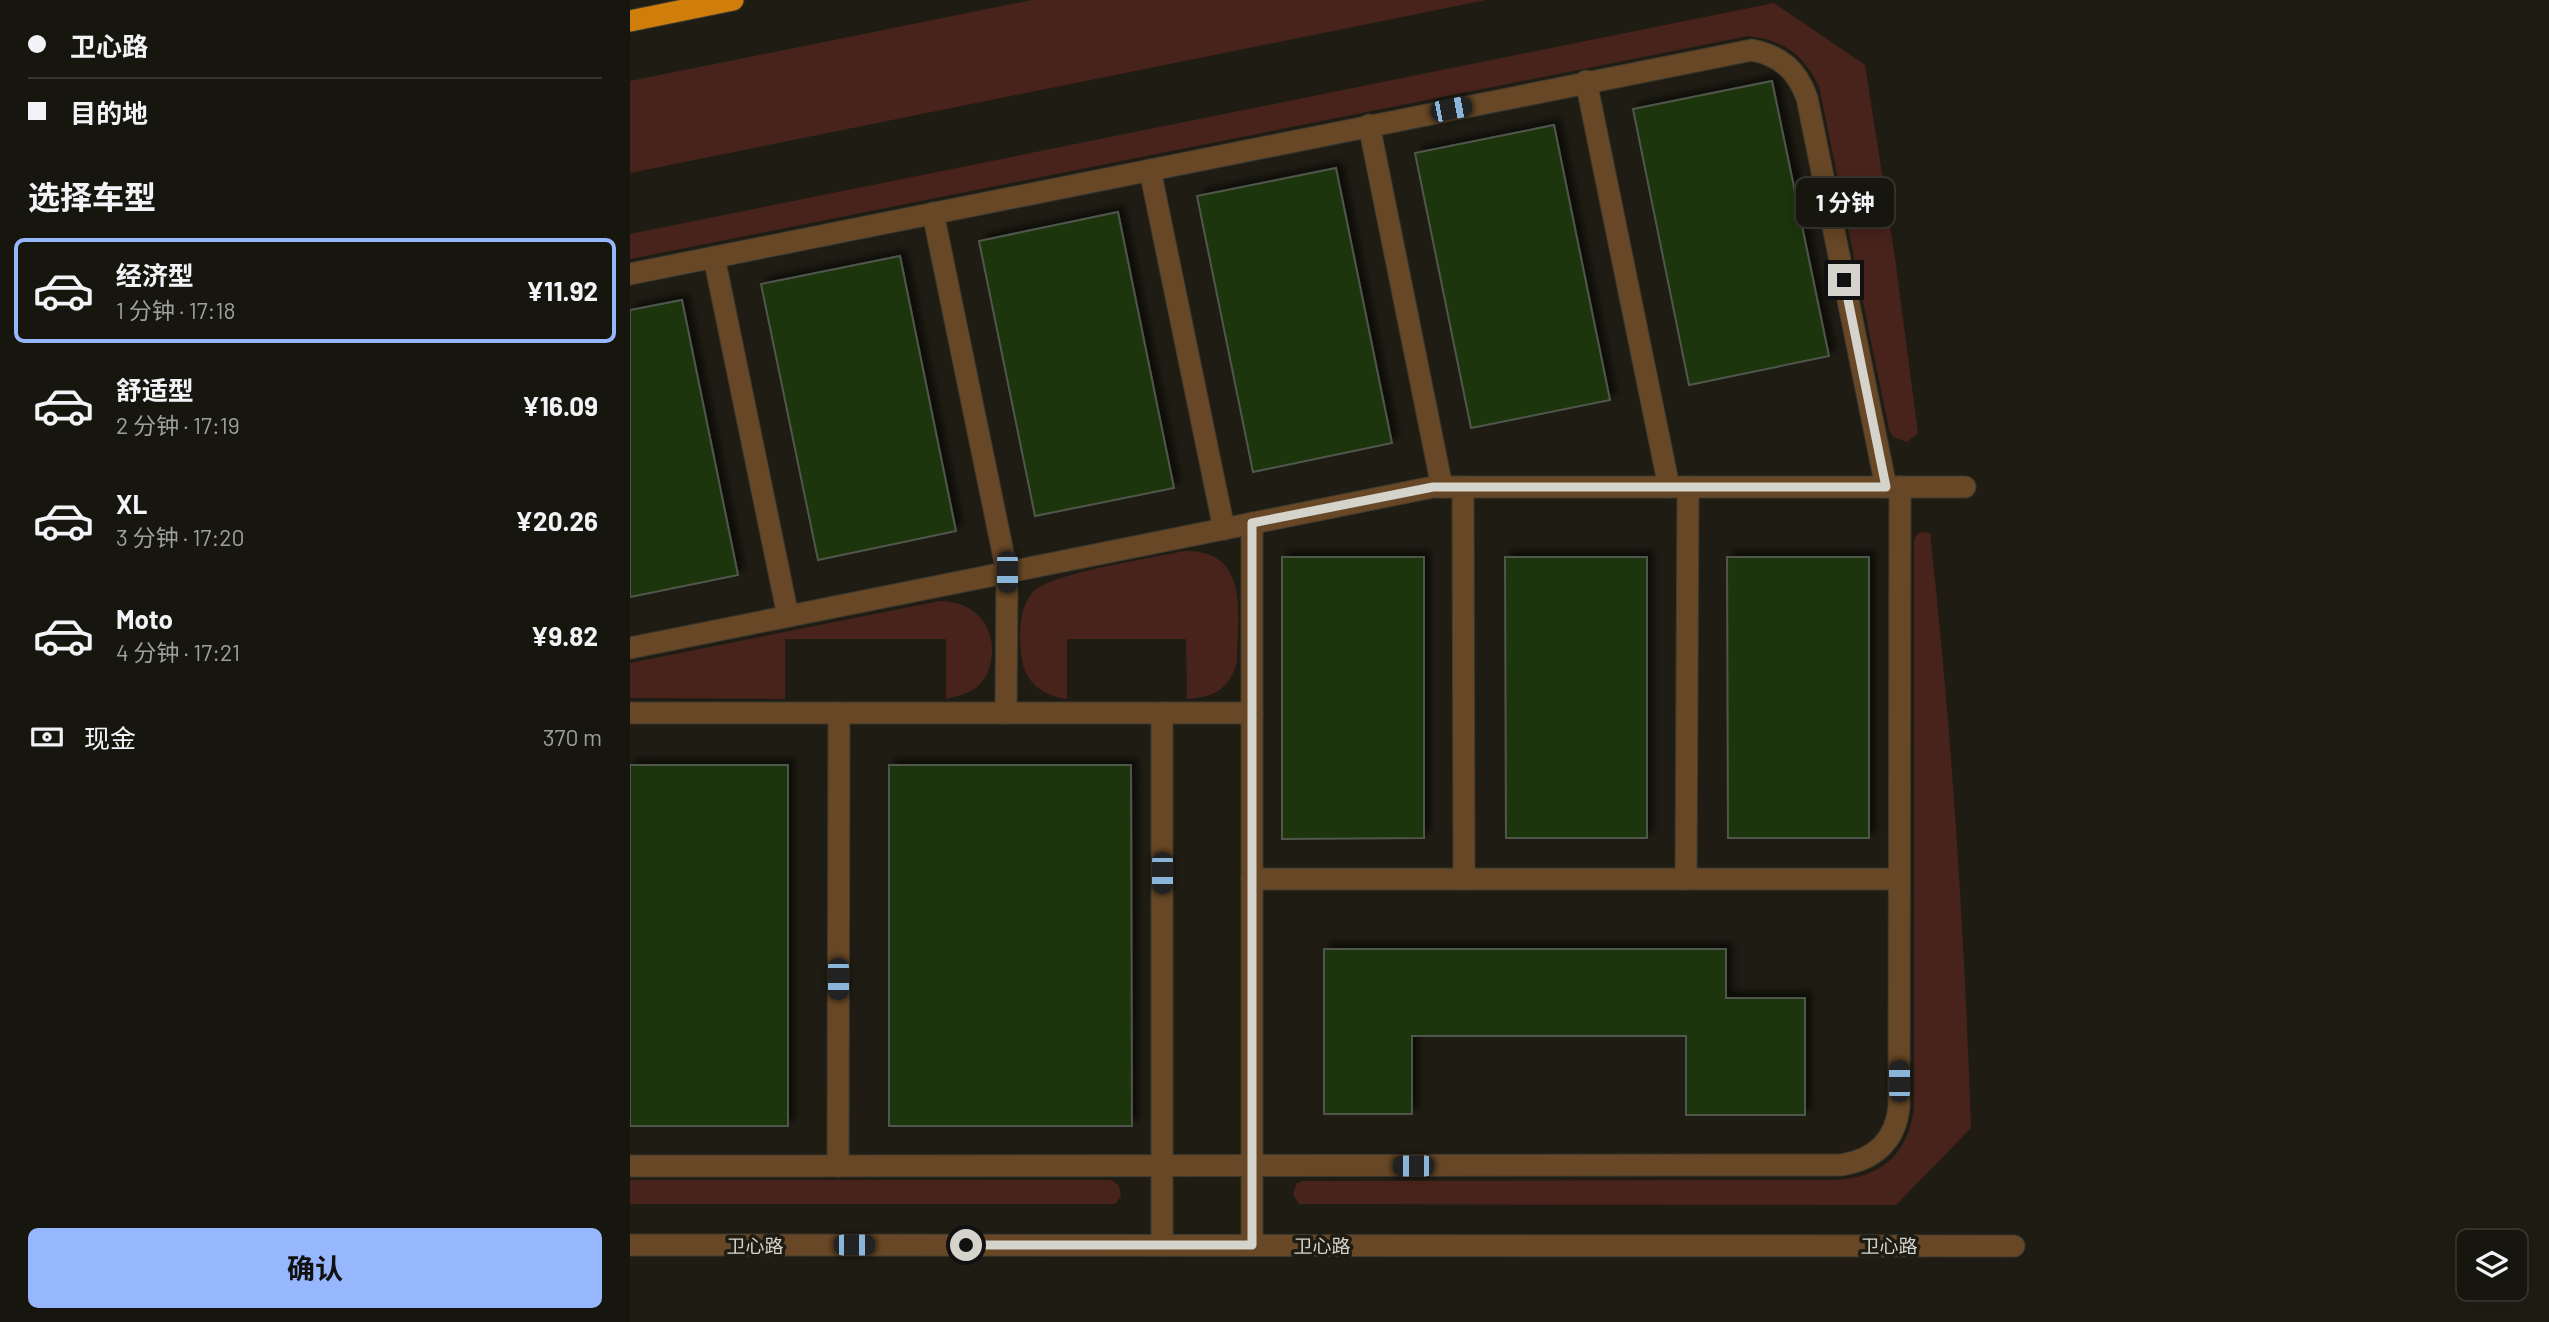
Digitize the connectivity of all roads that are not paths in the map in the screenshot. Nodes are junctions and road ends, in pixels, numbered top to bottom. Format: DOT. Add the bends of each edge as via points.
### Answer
graph roads {
  1 [pos="733,0"];
  2 [pos="630,21"];
  3 [pos="1586,82"];
  4 [pos="1369,125"];
  5 [pos="1150,170"];
  6 [pos="933,213"];
  7 [pos="714,257"];
  8 [pos="630,274"];
  9 [pos="1453,487"];
  10 [pos="1679,487"];
  11 [pos="1893,487"];
  12 [pos="1965,487"];
  13 [pos="1252,523"];
  14 [pos="1224,529"];
  15 [pos="1007,572"];
  16 [pos="788,616"];
  17 [pos="630,648"];
  18 [pos="630,713"];
  19 [pos="839,713"];
  20 [pos="1006,713"];
  21 [pos="1162,713"];
  22 [pos="1252,713"];
  23 [pos="1252,879"];
  24 [pos="1464,879"];
  25 [pos="1686,879"];
  26 [pos="1899,879"];
  27 [pos="630,1166"];
  28 [pos="838,1166"];
  29 [pos="1162,1166"];
  30 [pos="1252,1166"];
  31 [pos="630,1245"];
  32 [pos="1162,1245"];
  33 [pos="1252,1245"];
  34 [pos="2014,1246"];
  1 -- 2 [label="highway"];
  3 -- 4 [label="street"];
  3 -- 10 [label="street"];
  3 -- 11 [label="street" via="1752,50 1768,53 1793,70 1807,98"];
  4 -- 5 [label="street"];
  4 -- 9 [label="street"];
  5 -- 6 [label="street"];
  5 -- 14 [label="street"];
  6 -- 7 [label="street"];
  6 -- 15 [label="street"];
  7 -- 8 [label="street"];
  7 -- 16 [label="street"];
  9 -- 10 [label="street"];
  9 -- 13 [label="street" via="1433,487"];
  9 -- 24 [label="street"];
  10 -- 11 [label="street"];
  10 -- 25 [label="street"];
  11 -- 12 [label="street"];
  11 -- 26 [label="street"];
  13 -- 14 [label="street"];
  13 -- 22 [label="street"];
  14 -- 15 [label="street"];
  15 -- 16 [label="street"];
  15 -- 20 [label="street"];
  16 -- 17 [label="street"];
  18 -- 19 [label="street"];
  19 -- 20 [label="street"];
  19 -- 28 [label="street"];
  20 -- 21 [label="street"];
  21 -- 22 [label="street"];
  21 -- 29 [label="street"];
  22 -- 23 [label="street"];
  23 -- 24 [label="street"];
  23 -- 30 [label="street"];
  24 -- 25 [label="street"];
  25 -- 26 [label="street"];
  26 -- 30 [label="street" via="1898,1118 1887,1142 1867,1159 1841,1165"];
  27 -- 28 [label="street"];
  28 -- 29 [label="street"];
  29 -- 30 [label="street"];
  29 -- 32 [label="street"];
  30 -- 33 [label="street"];
  31 -- 32 [label="street, 卫心路"];
  32 -- 33 [label="street, 卫心路"];
  33 -- 34 [label="street, 卫心路"];
}
